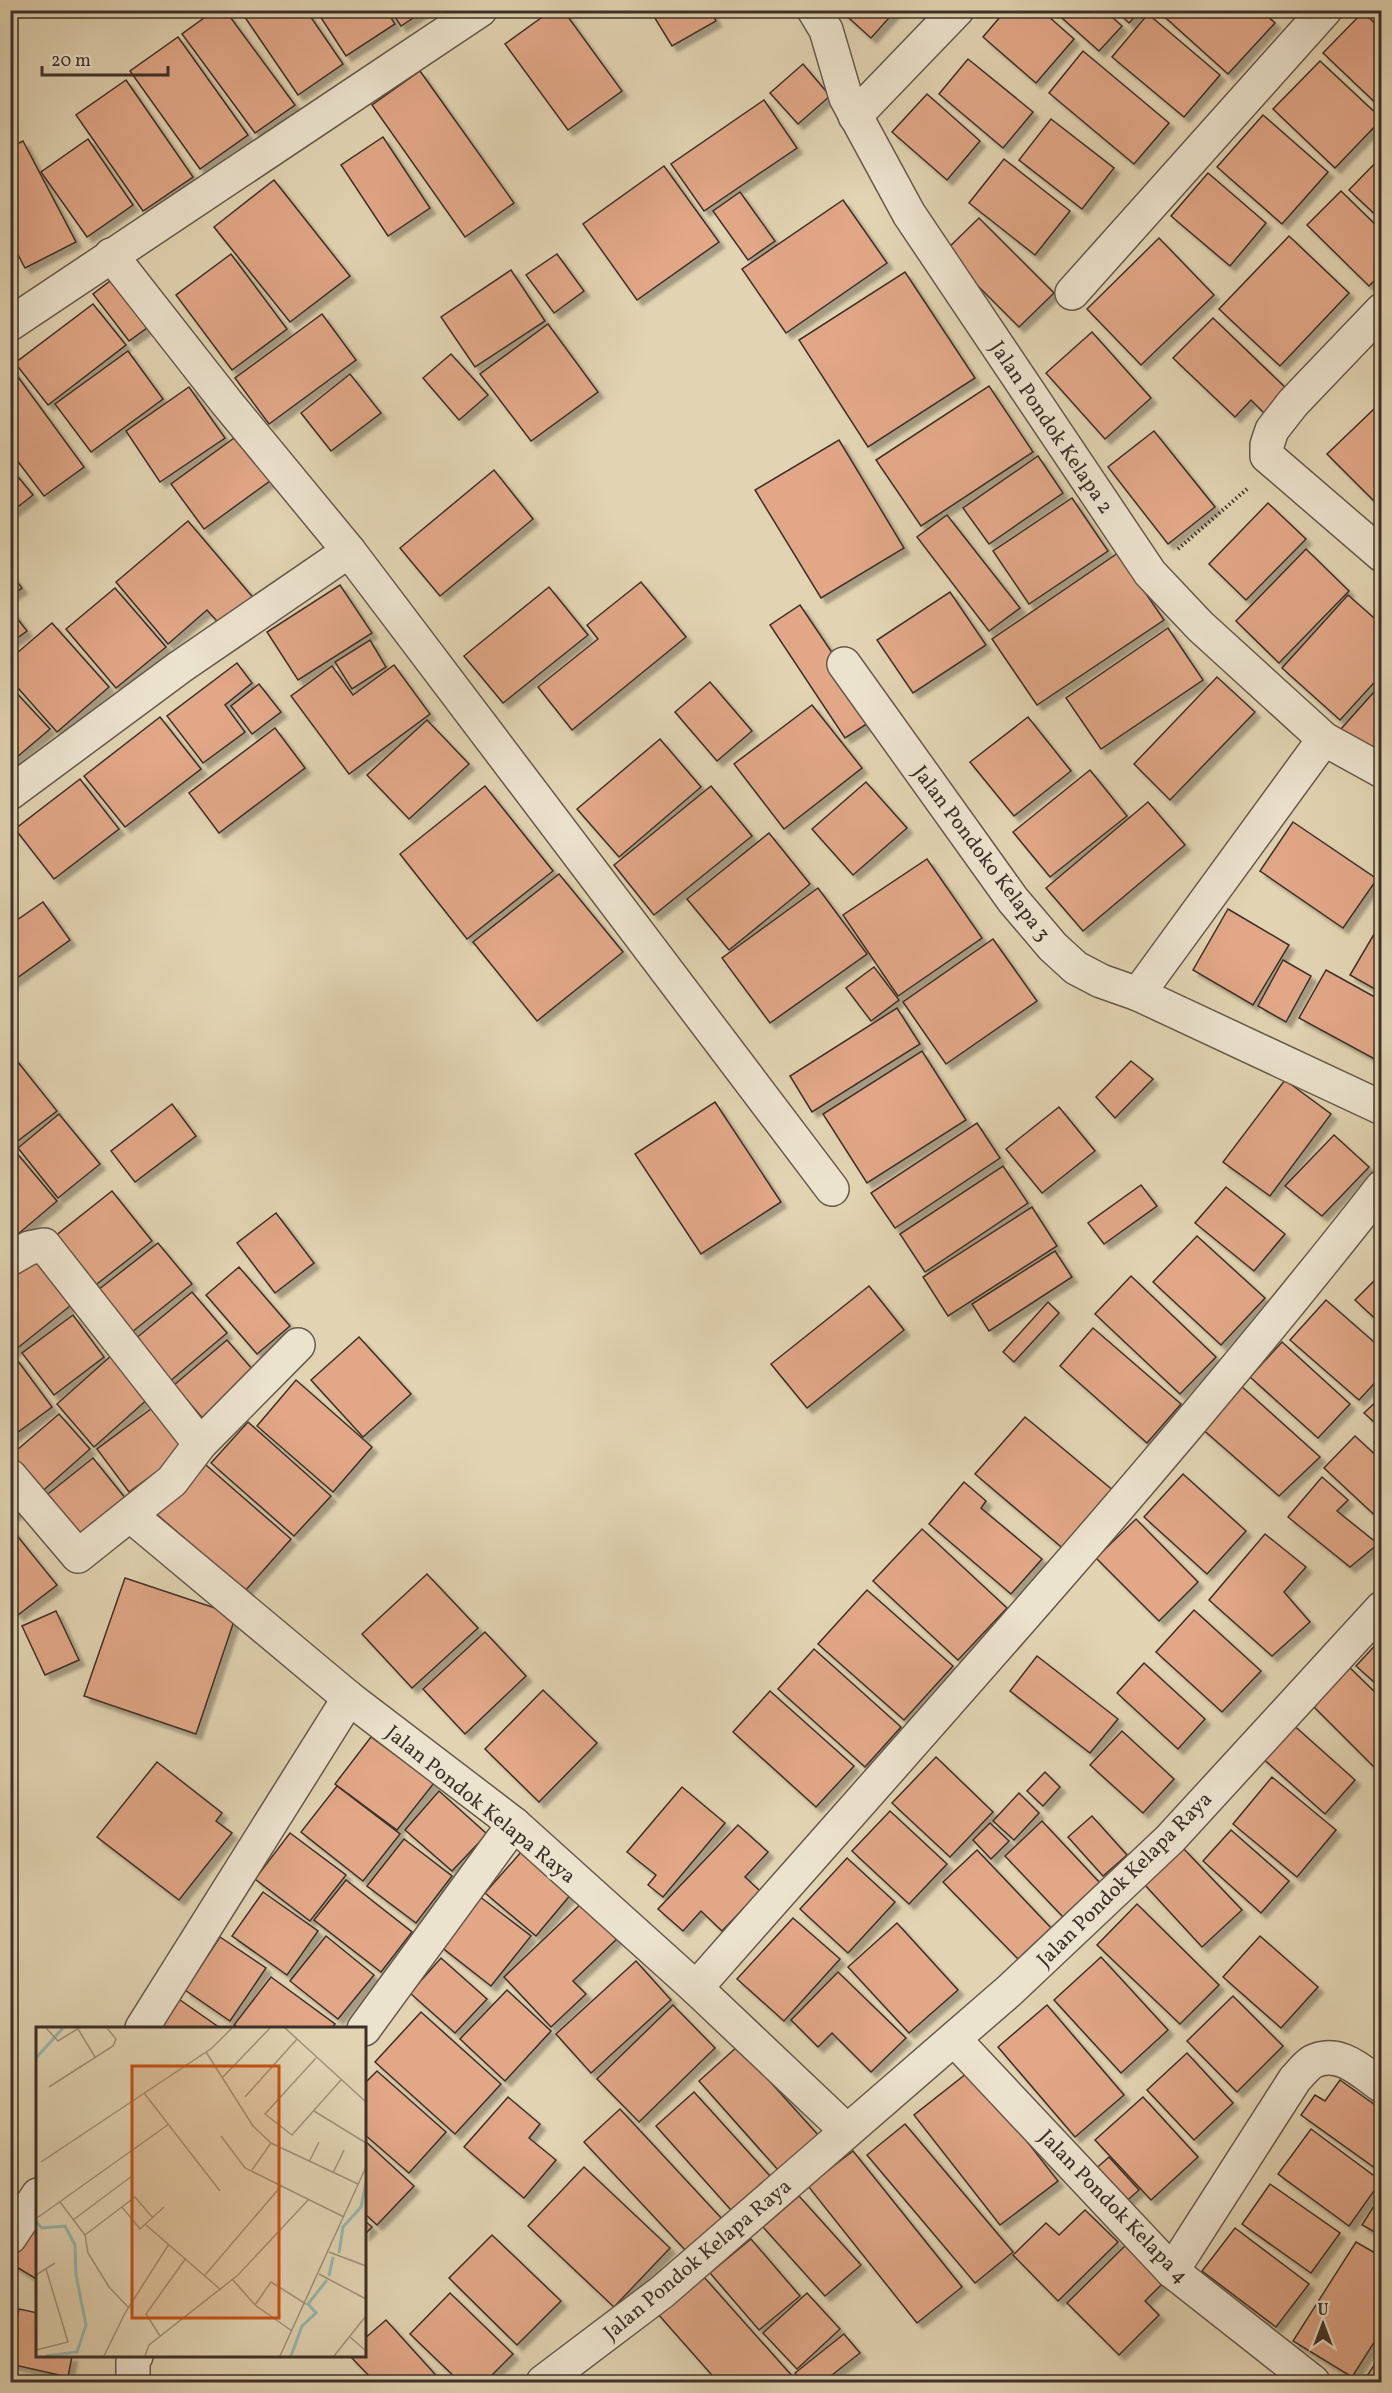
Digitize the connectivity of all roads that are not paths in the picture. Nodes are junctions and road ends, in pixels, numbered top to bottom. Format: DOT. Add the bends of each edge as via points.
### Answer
graph roads {
  1 [pos="480,10"];
  2 [pos="814,10"];
  3 [pos="957,10"];
  4 [pos="1325,10"];
  5 [pos="855,116"];
  6 [pos="111,255"];
  7 [pos="1071,293"];
  8 [pos="1382,310"];
  9 [pos="10,324"];
  10 [pos="349,551"];
  11 [pos="1382,555"];
  12 [pos="844,664"];
  13 [pos="1324,739"];
  14 [pos="1382,771"];
  15 [pos="10,793"];
  16 [pos="1138,994"];
  17 [pos="1382,1108"];
  18 [pos="1382,1187"];
  19 [pos="832,1189"];
  20 [pos="10,1259"];
  21 [pos="298,1346"];
  22 [pos="200,1444"];
  23 [pos="10,1476"];
  24 [pos="130,1515"];
  25 [pos="1382,1608"];
  26 [pos="349,1698"];
  27 [pos="514,1824"];
  28 [pos="696,1988"];
  29 [pos="143,2027"];
  30 [pos="366,2027"];
  31 [pos="954,2039"];
  32 [pos="1382,2086"];
  33 [pos="847,2131"];
  34 [pos="36,2197"];
  35 [pos="10,2238"];
  36 [pos="1172,2271"];
  37 [pos="135,2357"];
  38 [pos="133,2382"];
  39 [pos="543,2382"];
  40 [pos="1314,2382"];
  1 -- 6 [label="street"];
  2 -- 5 [label="street, Jalan Pondok Kelapa 2" via="826,30"];
  3 -- 5 [label="street"];
  4 -- 7 [label="street"];
  5 -- 13 [label="street, Jalan Pondok Kelapa 2" via="909,213 1150,573 1200,626"];
  6 -- 9 [label="street"];
  6 -- 10 [label="street"];
  8 -- 11 [label="street" via="1293,403 1272,430 1267,445 1267,456"];
  10 -- 15 [label="street" via="180,667"];
  10 -- 19 [label="street"];
  12 -- 16 [label="street, Jalan Pondoko Kelapa 3" via="1013,900 1053,947 1076,968"];
  13 -- 14 [label="street, Jalan Pondok Kelapa 2"];
  13 -- 16 [label="street"];
  16 -- 17 [label="street, Jalan Pondoko Kelapa 3"];
  18 -- 28 [label="street" via="1293,1300 1091,1539"];
  20 -- 22 [label="street" via="29,1248 48,1248"];
  21 -- 22 [label="street"];
  22 -- 24 [label="street" via="172,1481"];
  23 -- 24 [label="street" via="78,1556"];
  24 -- 26 [label="street, Jalan Pondok Kelapa Raya"];
  25 -- 31 [label="street, Jalan Pondok Kelapa Raya" via="1170,1839"];
  26 -- 27 [label="street, Jalan Pondok Kelapa Raya"];
  26 -- 29 [label="street"];
  27 -- 28 [label="street, Jalan Pondok Kelapa Raya"];
  27 -- 30 [label="street"];
  28 -- 33 [label="street, Jalan Pondok Kelapa Raya"];
  31 -- 33 [label="street, Jalan Pondok Kelapa Raya"];
  31 -- 36 [label="street, Jalan Pondok Kelapa 4"];
  32 -- 36 [label="street" via="1344,2059 1311,2063 1295,2079"];
  33 -- 39 [label="street, Jalan Pondok Kelapa Raya" via="662,2292"];
  34 -- 35 [label="street"];
  36 -- 40 [label="street, Jalan Pondok Kelapa 4"];
  37 -- 38 [label="street"];
}
